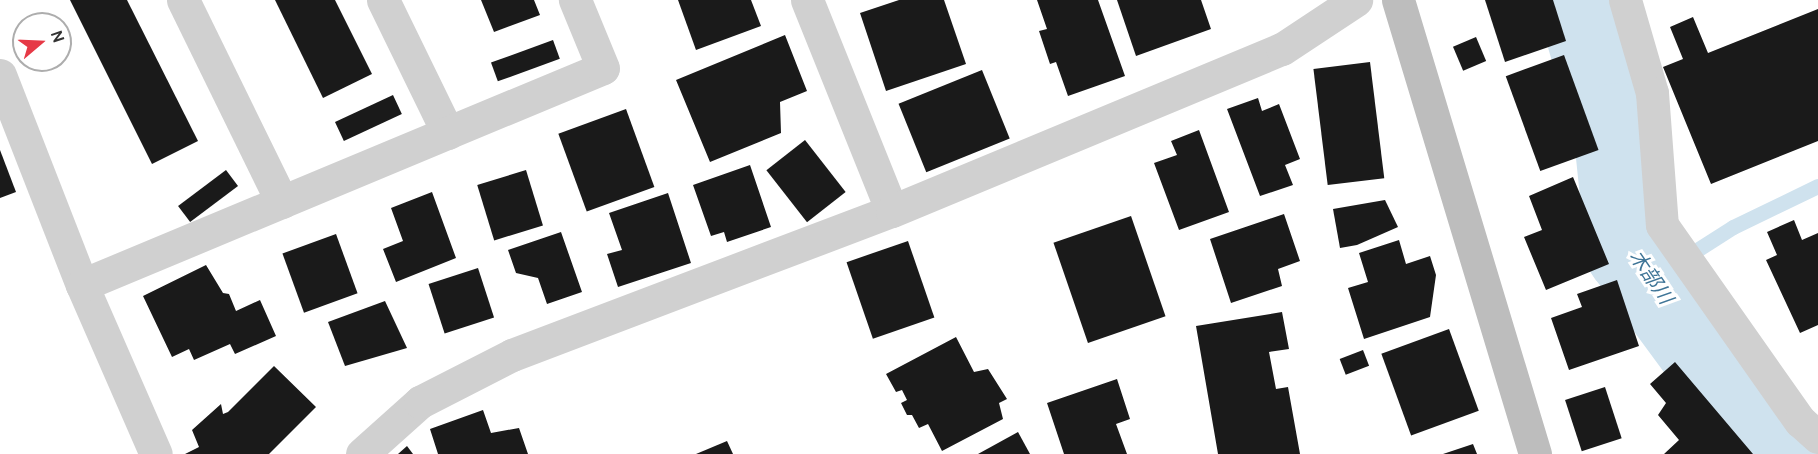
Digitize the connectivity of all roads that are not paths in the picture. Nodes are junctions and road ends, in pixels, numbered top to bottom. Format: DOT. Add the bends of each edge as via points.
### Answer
graph roads {
  1 [pos="183,0"];
  2 [pos="383,0"];
  3 [pos="574,0"];
  4 [pos="807,0"];
  5 [pos="1356,0"];
  6 [pos="1398,0"];
  7 [pos="1625,0"];
  8 [pos="1,82"];
  9 [pos="448,133"];
  10 [pos="282,202"];
  11 [pos="892,211"];
  12 [pos="82,285"];
  13 [pos="1812,423"];
  14 [pos="156,454"];
  15 [pos="362,454"];
  16 [pos="1535,454"];
  1 -- 10 [label="street"];
  2 -- 9 [label="street"];
  3 -- 9 [label="street" via="603,68"];
  4 -- 11 [label="street"];
  5 -- 11 [label="street" via="1282,49"];
  6 -- 16 [label="street"];
  7 -- 13 [label="street" via="1652,93 1662,225"];
  8 -- 12 [label="street"];
  9 -- 10 [label="street"];
  10 -- 12 [label="street"];
  11 -- 15 [label="street" via="512,355 420,402"];
  12 -- 14 [label="street"];
}
